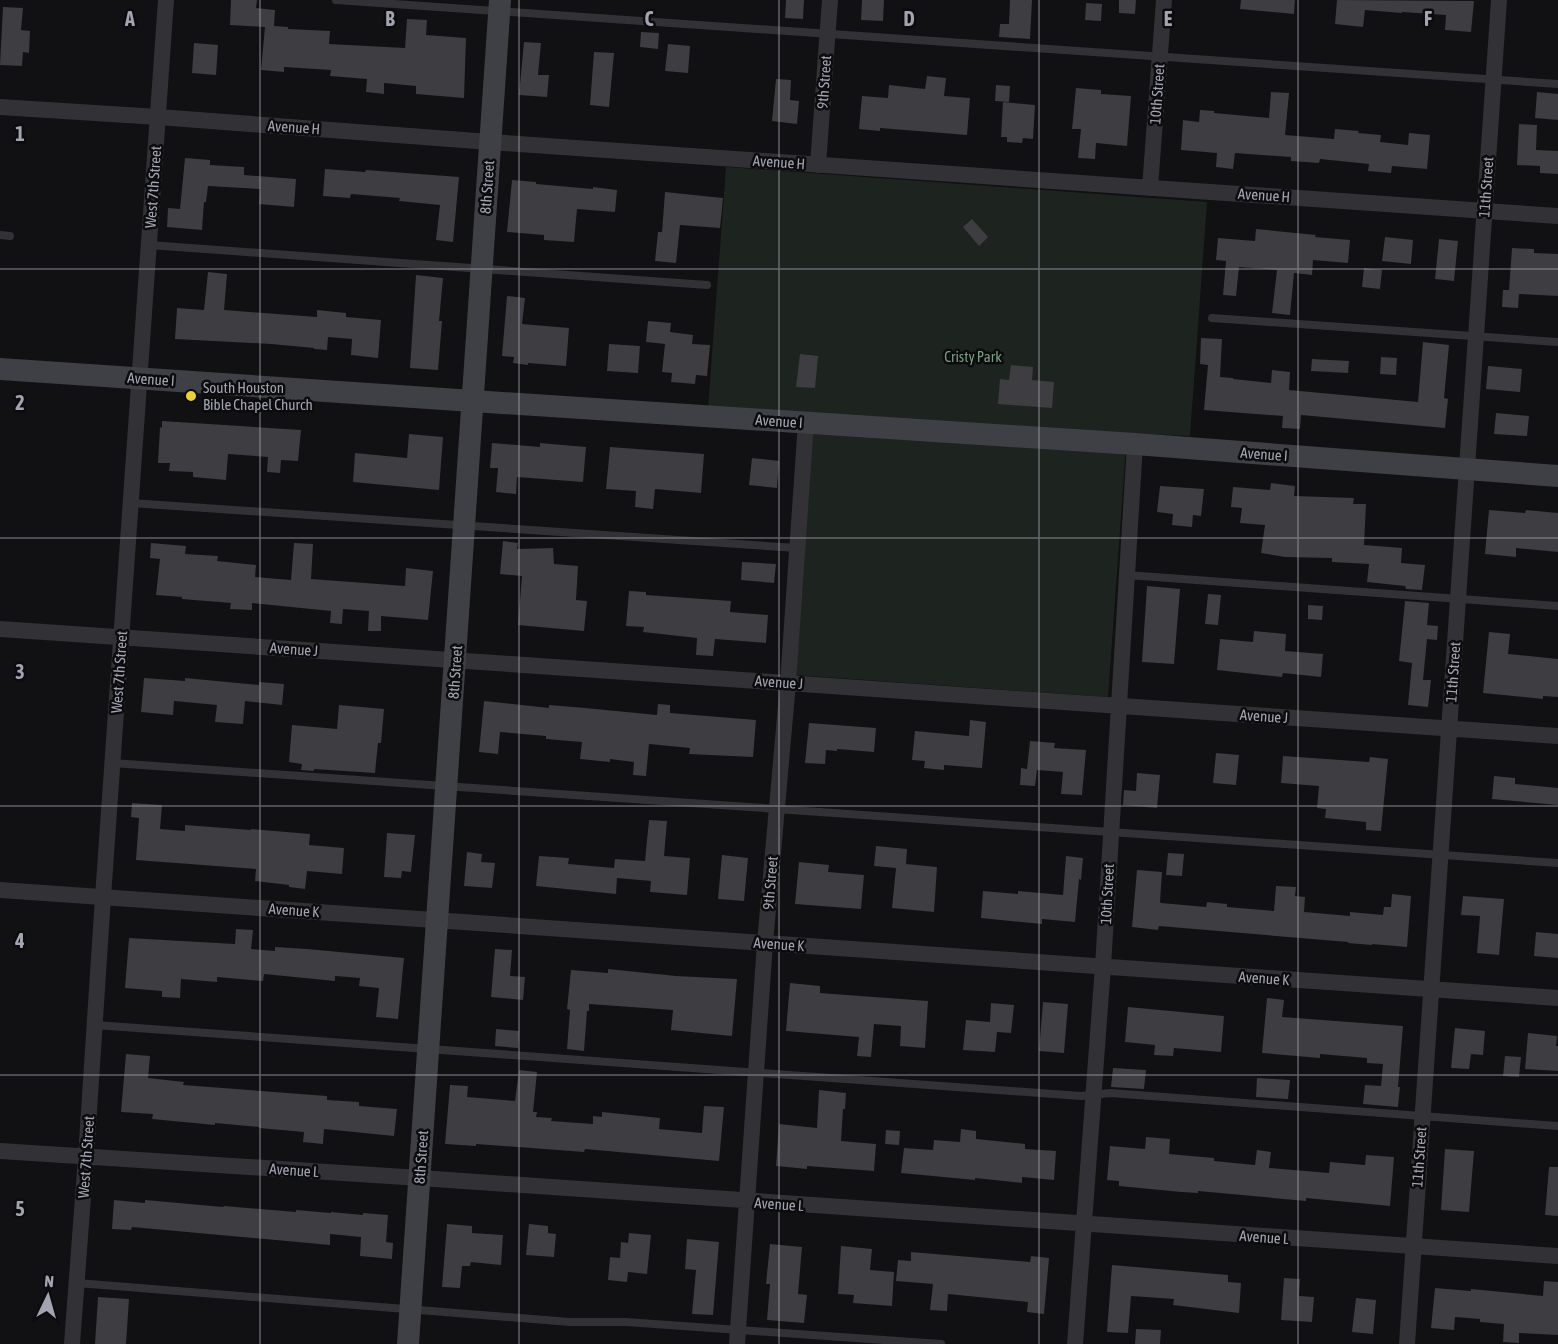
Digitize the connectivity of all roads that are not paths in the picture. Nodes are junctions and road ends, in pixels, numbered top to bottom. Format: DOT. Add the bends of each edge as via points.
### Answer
graph roads {
  1 [pos="166,0"];
  2 [pos="336,0"];
  3 [pos="830,0"];
  4 [pos="1164,0"];
  5 [pos="1499,0"];
  6 [pos="499,6"];
  7 [pos="827,34"];
  8 [pos="1160,57"];
  9 [pos="1494,80"];
  10 [pos="1558,84"];
  11 [pos="0,107"];
  12 [pos="158,117"];
  13 [pos="490,142"];
  14 [pos="818,165"];
  15 [pos="1150,188"];
  16 [pos="1485,211"];
  17 [pos="1558,216"];
  18 [pos="0,235"];
  19 [pos="10,236"];
  20 [pos="149,245"];
  21 [pos="482,269"];
  22 [pos="707,285"];
  23 [pos="1212,318"];
  24 [pos="1476,336"];
  25 [pos="1558,342"];
  26 [pos="0,369"];
  27 [pos="139,378"];
  28 [pos="473,401"];
  29 [pos="806,422"];
  30 [pos="1135,444"];
  31 [pos="1467,470"];
  32 [pos="1558,476"];
  33 [pos="131,503"];
  34 [pos="464,526"];
  35 [pos="797,548"];
  36 [pos="1127,574"];
  37 [pos="1458,598"];
  38 [pos="1558,606"];
  39 [pos="0,629"];
  40 [pos="121,637"];
  41 [pos="455,660"];
  42 [pos="788,683"];
  43 [pos="1118,706"];
  44 [pos="1449,728"];
  45 [pos="1558,736"];
  46 [pos="112,763"];
  47 [pos="447,786"];
  48 [pos="777,809"];
  49 [pos="1111,832"];
  50 [pos="1440,855"];
  51 [pos="1558,863"];
  52 [pos="0,890"];
  53 [pos="103,897"];
  54 [pos="438,920"];
  55 [pos="765,943"];
  56 [pos="1102,966"];
  57 [pos="1431,989"];
  58 [pos="1558,998"];
  59 [pos="95,1025"];
  60 [pos="429,1049"];
  61 [pos="756,1072"];
  62 [pos="1093,1095"];
  63 [pos="1422,1116"];
  64 [pos="1558,1126"];
  65 [pos="0,1151"];
  66 [pos="86,1157"];
  67 [pos="420,1178"];
  68 [pos="747,1202"];
  69 [pos="1084,1225"];
  70 [pos="1413,1247"];
  71 [pos="1558,1256"];
  72 [pos="77,1283"];
  73 [pos="411,1310"];
  74 [pos="738,1337"];
  75 [pos="72,1344"];
  76 [pos="408,1344"];
  77 [pos="940,1344"];
  78 [pos="1075,1344"];
  79 [pos="1407,1344"];
  1 -- 12 [label="street, West 7th Street"];
  2 -- 6 [label="lane"];
  3 -- 7 [label="street, 9th Street"];
  4 -- 8 [label="street, 10th Street"];
  5 -- 9 [label="street, 11th Street"];
  6 -- 7 [label="lane"];
  6 -- 13 [label="street, 8th Street"];
  7 -- 8 [label="lane"];
  7 -- 14 [label="street, 9th Street"];
  8 -- 9 [label="lane"];
  8 -- 15 [label="street, 10th Street"];
  9 -- 10 [label="lane"];
  9 -- 16 [label="street, 11th Street"];
  11 -- 12 [label="street, Avenue H"];
  12 -- 13 [label="street, Avenue H"];
  12 -- 20 [label="street, West 7th Street"];
  13 -- 14 [label="street, Avenue H"];
  13 -- 21 [label="street, 8th Street"];
  14 -- 15 [label="street, Avenue H"];
  15 -- 16 [label="street, Avenue H"];
  16 -- 17 [label="street, Avenue H"];
  16 -- 24 [label="street, 11th Street"];
  18 -- 19 [label="lane"];
  20 -- 21 [label="lane"];
  20 -- 27 [label="street, West 7th Street"];
  21 -- 22 [label="lane"];
  21 -- 28 [label="street, 8th Street"];
  23 -- 24 [label="lane"];
  24 -- 25 [label="lane"];
  24 -- 31 [label="street, 11th Street"];
  26 -- 27 [label="street, Avenue I"];
  27 -- 28 [label="street, Avenue I"];
  27 -- 33 [label="street, West 7th Street"];
  28 -- 29 [label="street, Avenue I"];
  28 -- 34 [label="street, 8th Street"];
  29 -- 30 [label="street, Avenue I"];
  29 -- 35 [label="street, 9th Street"];
  30 -- 31 [label="street, Avenue I"];
  30 -- 36 [label="street, 10th Street"];
  31 -- 32 [label="street, Avenue I"];
  31 -- 37 [label="street, 11th Street"];
  33 -- 34 [label="lane"];
  33 -- 40 [label="street, West 7th Street"];
  34 -- 35 [label="lane"];
  34 -- 41 [label="street, 8th Street"];
  35 -- 42 [label="street, 9th Street"];
  36 -- 37 [label="lane"];
  36 -- 43 [label="street, 10th Street"];
  37 -- 38 [label="lane"];
  37 -- 44 [label="street, 11th Street"];
  39 -- 40 [label="street, Avenue J"];
  40 -- 41 [label="street, Avenue J"];
  40 -- 46 [label="street, West 7th Street"];
  41 -- 42 [label="street, Avenue J"];
  41 -- 47 [label="street, 8th Street"];
  42 -- 43 [label="street, Avenue J"];
  42 -- 48 [label="street, 9th Street"];
  43 -- 44 [label="street, Avenue J"];
  43 -- 49 [label="street, 10th Street"];
  44 -- 45 [label="street, Avenue J"];
  44 -- 50 [label="street, 11th Street"];
  46 -- 47 [label="lane"];
  46 -- 53 [label="street, West 7th Street"];
  47 -- 48 [label="lane"];
  47 -- 54 [label="street, 8th Street"];
  48 -- 49 [label="lane"];
  48 -- 55 [label="street, 9th Street"];
  49 -- 50 [label="lane"];
  49 -- 56 [label="street, 10th Street"];
  50 -- 51 [label="lane"];
  50 -- 57 [label="street, 11th Street"];
  52 -- 53 [label="street, Avenue K"];
  53 -- 54 [label="street, Avenue K"];
  53 -- 59 [label="street, West 7th Street"];
  54 -- 55 [label="street, Avenue K"];
  54 -- 60 [label="street, 8th Street"];
  55 -- 56 [label="street, Avenue K"];
  55 -- 61 [label="street, 9th Street"];
  56 -- 57 [label="street, Avenue K"];
  56 -- 62 [label="street, 10th Street"];
  57 -- 58 [label="street, Avenue K"];
  57 -- 63 [label="street, 11th Street"];
  59 -- 60 [label="lane"];
  59 -- 66 [label="street, West 7th Street"];
  60 -- 61 [label="lane"];
  60 -- 67 [label="street, 8th Street"];
  61 -- 62 [label="lane"];
  61 -- 68 [label="street, 9th Street"];
  62 -- 63 [label="lane" via="1110,1093"];
  62 -- 69 [label="street, 10th Street"];
  63 -- 64 [label="lane"];
  63 -- 70 [label="street, 11th Street"];
  65 -- 66 [label="street, Avenue L"];
  66 -- 67 [label="street, Avenue L"];
  66 -- 72 [label="street, West 7th Street"];
  67 -- 68 [label="street, Avenue L"];
  67 -- 73 [label="street, 8th Street"];
  68 -- 69 [label="street, Avenue L"];
  68 -- 74 [label="street, 9th Street"];
  69 -- 70 [label="street, Avenue L"];
  69 -- 78 [label="street, 10th Street"];
  70 -- 71 [label="street, Avenue L"];
  70 -- 79 [label="street, 11th Street"];
  72 -- 73 [label="lane"];
  72 -- 75 [label="street, West 7th Street"];
  73 -- 74 [label="lane" via="570,1322 626,1322"];
  73 -- 76 [label="street, 8th Street"];
  74 -- 77 [label="lane"];
}
